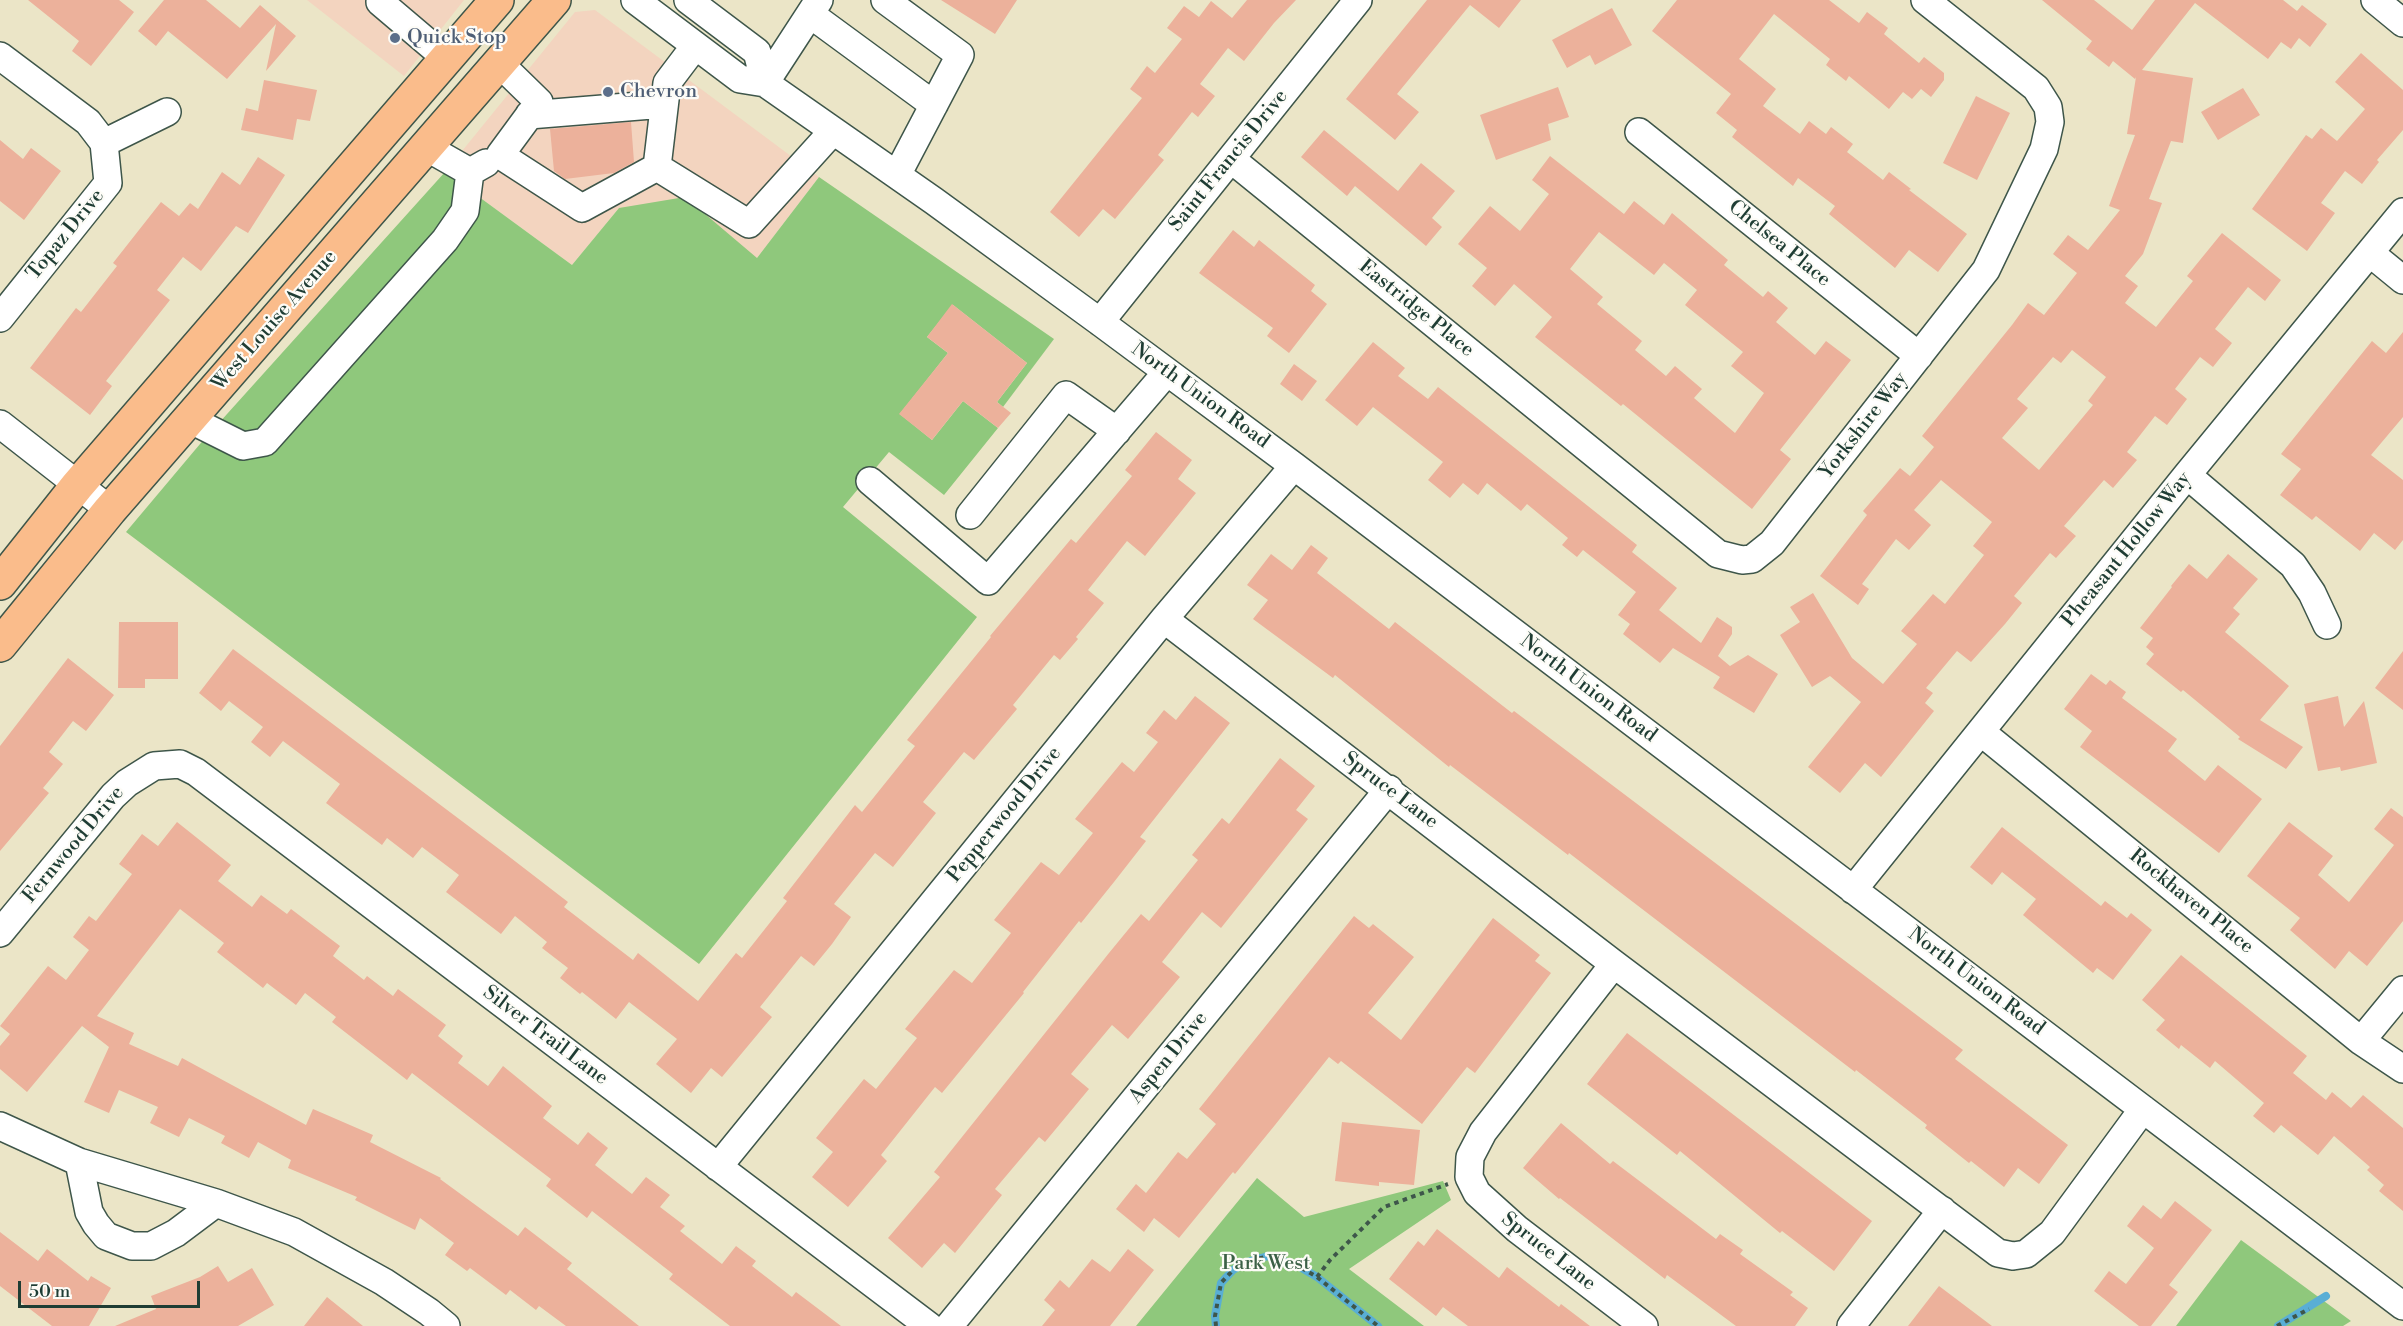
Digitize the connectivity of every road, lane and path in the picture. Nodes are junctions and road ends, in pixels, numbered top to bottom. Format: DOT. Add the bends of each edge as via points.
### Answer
graph roads {
  1 [pos="382,0"];
  2 [pos="496,0"];
  3 [pos="554,0"];
  4 [pos="635,0"];
  5 [pos="687,0"];
  6 [pos="885,0"];
  7 [pos="1358,0"];
  8 [pos="1925,0"];
  9 [pos="2375,0"];
  10 [pos="815,7"];
  11 [pos="2403,23"];
  12 [pos="695,46"];
  13 [pos="0,56"];
  14 [pos="446,58"];
  15 [pos="499,63"];
  16 [pos="765,83"];
  17 [pos="664,104"];
  18 [pos="934,105"];
  19 [pos="167,112"];
  20 [pos="530,115"];
  21 [pos="833,131"];
  22 [pos="1639,132"];
  23 [pos="104,143"];
  24 [pos="426,147"];
  25 [pos="500,155"];
  26 [pos="1232,159"];
  27 [pos="657,167"];
  28 [pos="470,172"];
  29 [pos="897,175"];
  30 [pos="2403,212"];
  31 [pos="2370,253"];
  32 [pos="2403,280"];
  33 [pos="0,318"];
  34 [pos="1100,322"];
  35 [pos="1919,356"];
  36 [pos="1167,372"];
  37 [pos="189,419"];
  38 [pos="0,424"];
  39 [pos="1117,431"];
  40 [pos="1601,459"];
  41 [pos="1294,465"];
  42 [pos="2187,475"];
  43 [pos="870,481"];
  44 [pos="77,486"];
  45 [pos="110,510"];
  46 [pos="970,515"];
  47 [pos="0,583"];
  48 [pos="1164,619"];
  49 [pos="2327,625"];
  50 [pos="0,645"];
  51 [pos="1981,732"];
  52 [pos="154,766"];
  53 [pos="1389,789"];
  54 [pos="1853,890"];
  55 [pos="0,933"];
  56 [pos="1614,964"];
  57 [pos="2403,990"];
  58 [pos="2361,1041"];
  59 [pos="2403,1069"];
  60 [pos="2144,1109"];
  61 [pos="0,1126"];
  62 [pos="79,1161"];
  63 [pos="718,1167"];
  64 [pos="1469,1177"];
  65 [pos="216,1203"];
  66 [pos="1942,1210"];
  67 [pos="1317,1277"];
  68 [pos="2403,1306"];
  69 [pos="2309,1309"];
  70 [pos="446,1326"];
  71 [pos="929,1326"];
  72 [pos="949,1326"];
  73 [pos="1216,1326"];
  74 [pos="1378,1326"];
  75 [pos="1644,1326"];
  76 [pos="1851,1326"];
  77 [pos="2277,1326"];
  1 -- 14 [label="street"];
  2 -- 14 [label="main road"];
  3 -- 15 [label="main road, West Louise Avenue"];
  4 -- 12 [label="street, North Union Road"];
  5 -- 16 [label="street" via="757,52"];
  6 -- 18 [label="street" via="960,55"];
  7 -- 26 [label="street, Saint Francis Drive"];
  8 -- 35 [label="street, Yorkshire Way" via="2036,88 2048,107 2050,122 2044,149 1986,270"];
  9 -- 11 [label="street"];
  10 -- 16 [label="street"];
  10 -- 18 [label="street"];
  12 -- 16 [label="street, North Union Road" via="740,79"];
  12 -- 17 [label="street" via="667,83"];
  13 -- 23 [label="street" via="88,122"];
  14 -- 44 [label="main road"];
  15 -- 20 [label="street" via="539,102"];
  15 -- 24 [label="main road, West Louise Avenue"];
  16 -- 21 [label="street, North Union Road"];
  17 -- 20 [label="street"];
  17 -- 27 [label="street"];
  18 -- 29 [label="street"];
  19 -- 23 [label="street"];
  20 -- 25 [label="street"];
  21 -- 27 [label="street" via="749,224"];
  21 -- 29 [label="street, North Union Road"];
  22 -- 35 [label="street, Chelsea Place"];
  23 -- 33 [label="street, Topaz Drive" via="108,183"];
  24 -- 28 [label="street"];
  24 -- 37 [label="main road, West Louise Avenue"];
  25 -- 27 [label="street" via="582,208"];
  25 -- 28 [label="street"];
  26 -- 34 [label="street, Saint Francis Drive"];
  26 -- 40 [label="street, Eastridge Place"];
  28 -- 37 [label="street" via="465,211 445,240 265,442 243,446"];
  29 -- 34 [label="street, North Union Road"];
  30 -- 31 [label="street, Pheasant Hollow Way"];
  31 -- 32 [label="street"];
  31 -- 42 [label="street, Pheasant Hollow Way"];
  34 -- 36 [label="street, North Union Road"];
  35 -- 40 [label="street, Yorkshire Way" via="1772,543 1752,559 1718,554"];
  36 -- 39 [label="street"];
  36 -- 41 [label="street, North Union Road"];
  37 -- 45 [label="main road, West Louise Avenue"];
  38 -- 44 [label="street"];
  39 -- 43 [label="street" via="988,581"];
  39 -- 46 [label="street" via="1066,395"];
  41 -- 48 [label="street, Pepperwood Drive"];
  41 -- 54 [label="street, North Union Road"];
  42 -- 49 [label="street" via="2293,565"];
  42 -- 51 [label="street, Pheasant Hollow Way"];
  44 -- 45 [label="street"];
  44 -- 47 [label="main road"];
  45 -- 50 [label="main road, West Louise Avenue"];
  48 -- 53 [label="street, Spruce Lane"];
  48 -- 63 [label="street, Pepperwood Drive"];
  51 -- 54 [label="street, Pheasant Hollow Way"];
  51 -- 58 [label="street, Rockhaven Place"];
  52 -- 55 [label="street, Fernwood Drive" via="113,796"];
  52 -- 63 [label="street, Silver Trail Lane" via="180,764 196,772"];
  53 -- 56 [label="street, Spruce Lane"];
  53 -- 72 [label="street, Aspen Drive"];
  54 -- 60 [label="street, North Union Road"];
  56 -- 64 [label="street" via="1483,1132 1470,1157"];
  56 -- 66 [label="street, Spruce Lane"];
  57 -- 58 [label="street"];
  58 -- 59 [label="street, Rockhaven Place"];
  60 -- 66 [label="street, Spruce Lane" via="2052,1233 2025,1254 1998,1252"];
  60 -- 68 [label="street, North Union Road"];
  61 -- 62 [label="street"];
  62 -- 65 [label="street"];
  62 -- 65 [label="street" via="89,1212 96,1224 106,1236 132,1246 152,1246"];
  63 -- 71 [label="street, Silver Trail Lane"];
  64 -- 67 [label="path" via="1384,1207 1329,1260"];
  64 -- 75 [label="street, Spruce Lane" via="1477,1193 1517,1229"];
  65 -- 70 [label="street" via="294,1232 384,1281"];
  66 -- 76 [label="street"];
  67 -- 73 [label="path" via="1268,1256 1247,1262 1221,1283"];
  67 -- 74 [label="path"];
  69 -- 77 [label="path"];
}
